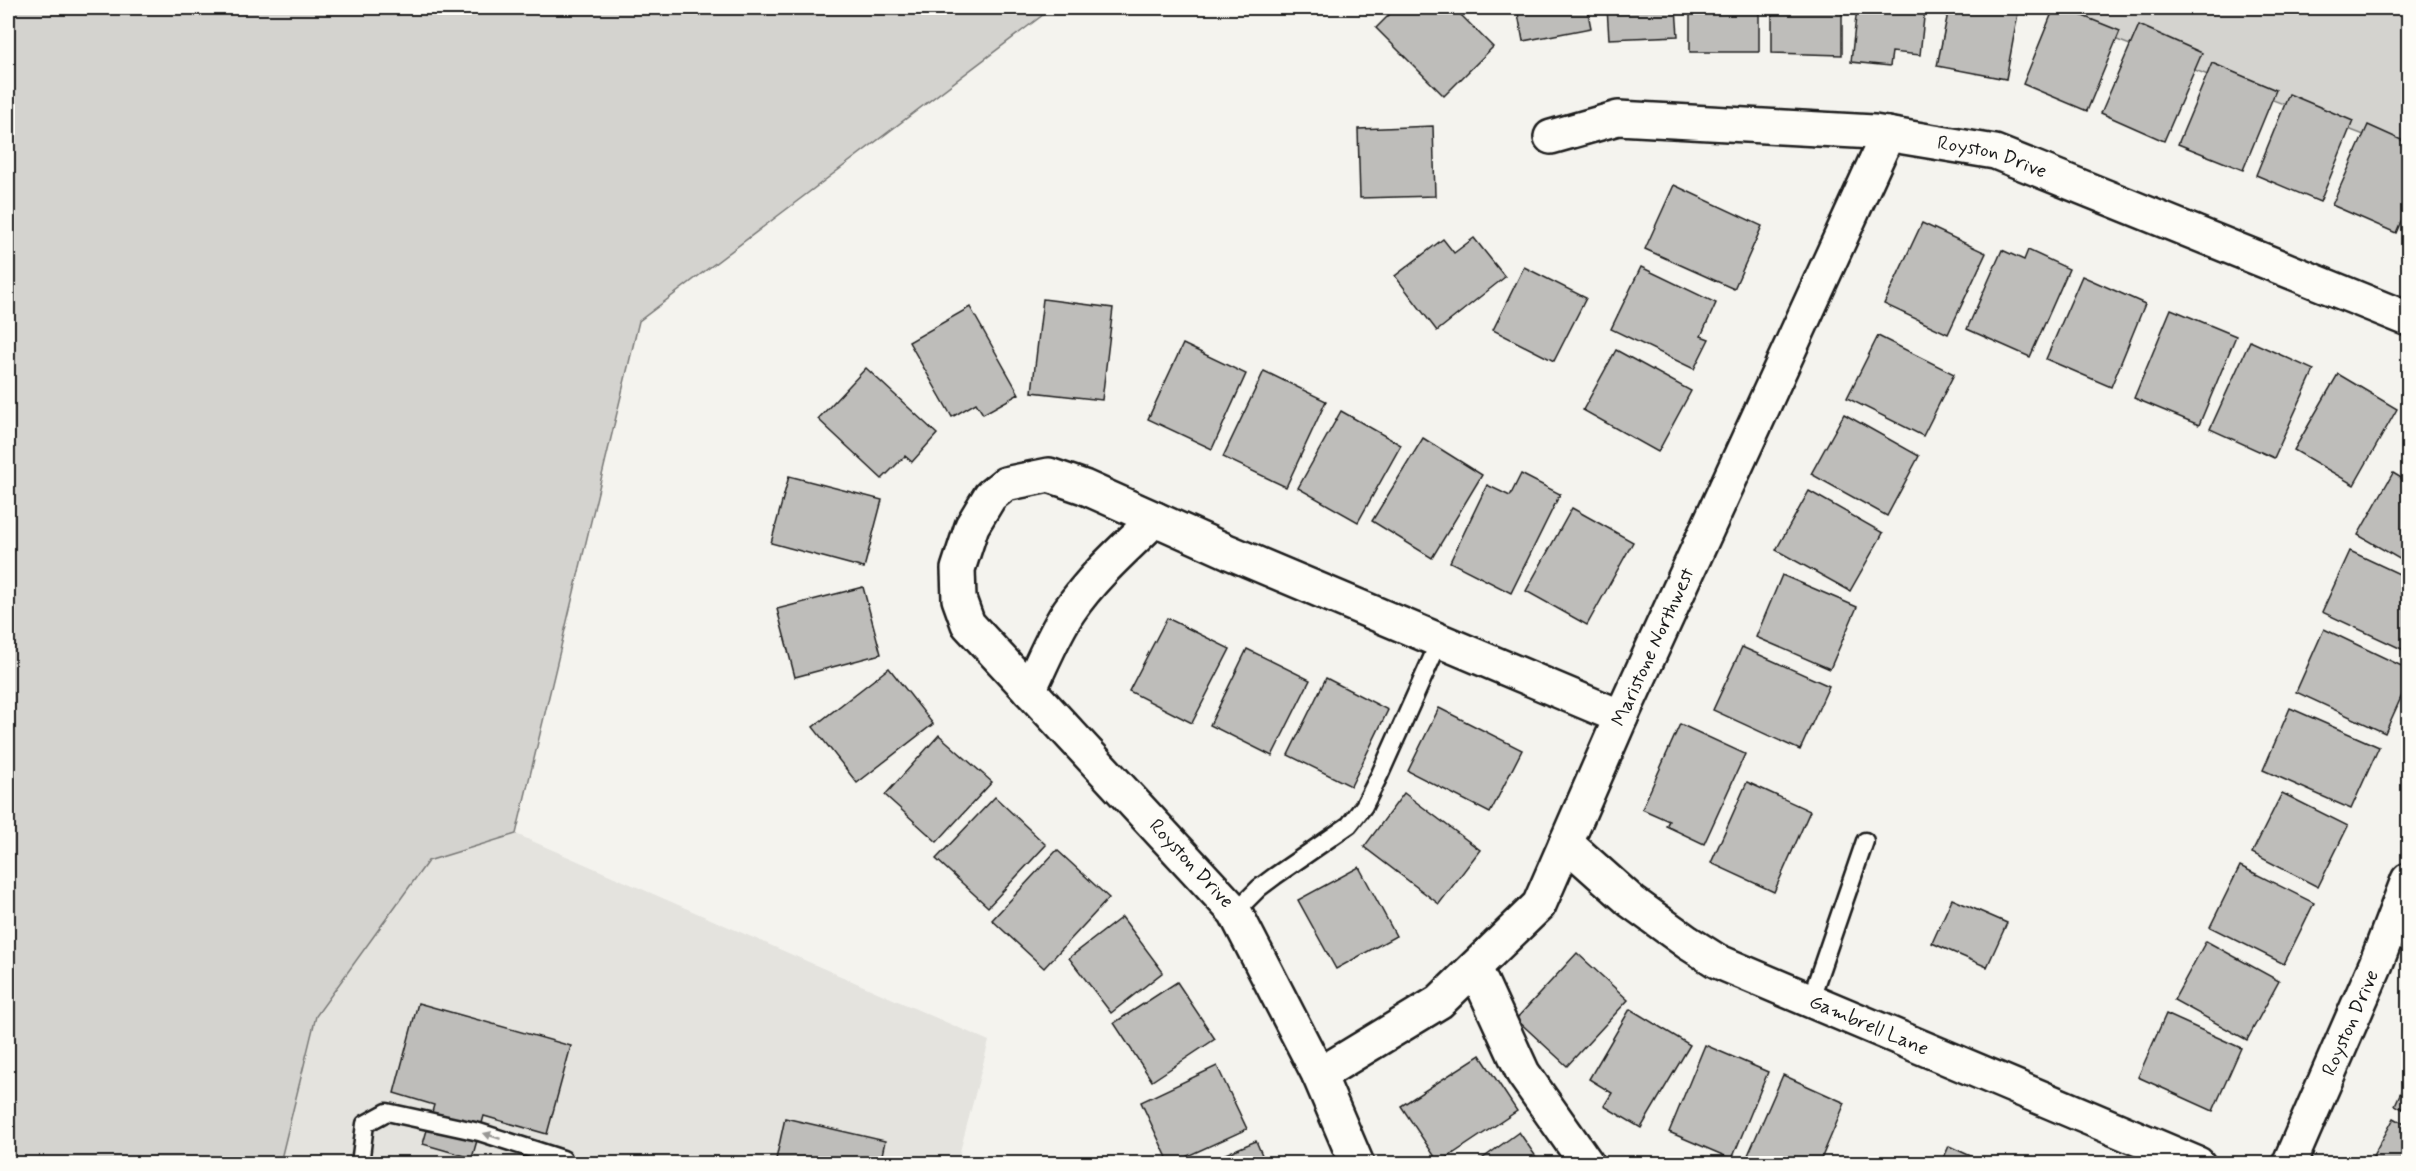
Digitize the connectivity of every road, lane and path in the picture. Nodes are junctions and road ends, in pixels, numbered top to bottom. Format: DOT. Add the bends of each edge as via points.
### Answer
graph roads {
  1 [pos="1888,134"];
  2 [pos="1551,137"];
  3 [pos="2409,319"];
  4 [pos="1155,519"];
  5 [pos="1440,640"];
  6 [pos="1029,690"];
  7 [pos="1621,717"];
  8 [pos="1865,842"];
  9 [pos="1566,843"];
  10 [pos="2409,880"];
  11 [pos="1235,912"];
  12 [pos="1475,969"];
  13 [pos="1810,1001"];
  14 [pos="1319,1076"];
  15 [pos="360,1164"];
  16 [pos="562,1164"];
  17 [pos="1357,1164"];
  18 [pos="1587,1164"];
  19 [pos="2198,1164"];
  20 [pos="2289,1164"];
  1 -- 2 [label="street, Royston Drive" via="1618,118"];
  1 -- 3 [label="street, Royston Drive" via="1995,152"];
  1 -- 7 [label="street, Maristone Northwest"];
  4 -- 5 [label="street, Royston Drive"];
  4 -- 6 [label="street" via="1093,580 1068,613"];
  4 -- 6 [label="street, Royston Drive" via="1049,475 1005,484 990,496 972,526 958,569 959,599 968,624"];
  5 -- 7 [label="street, Royston Drive"];
  5 -- 11 [label="lane" via="1364,806 1349,825 1258,888"];
  6 -- 11 [label="street, Royston Drive"];
  7 -- 9 [label="street, Maristone Northwest"];
  8 -- 13 [label="lane"];
  9 -- 12 [label="street, Maristone Northwest" via="1539,905"];
  9 -- 13 [label="street, Gambrell Lane" via="1632,902 1686,942 1717,961"];
  10 -- 20 [label="street, Royston Drive"];
  11 -- 14 [label="street, Royston Drive"];
  12 -- 14 [label="street, Maristone Northwest" via="1439,1002"];
  12 -- 18 [label="street" via="1523,1073"];
  13 -- 19 [label="street, Gambrell Lane"];
  14 -- 17 [label="street, Royston Drive"];
  16 -- 15 [label="lane, one-way" via="563,1159 479,1132 387,1112 365,1124"];
}
